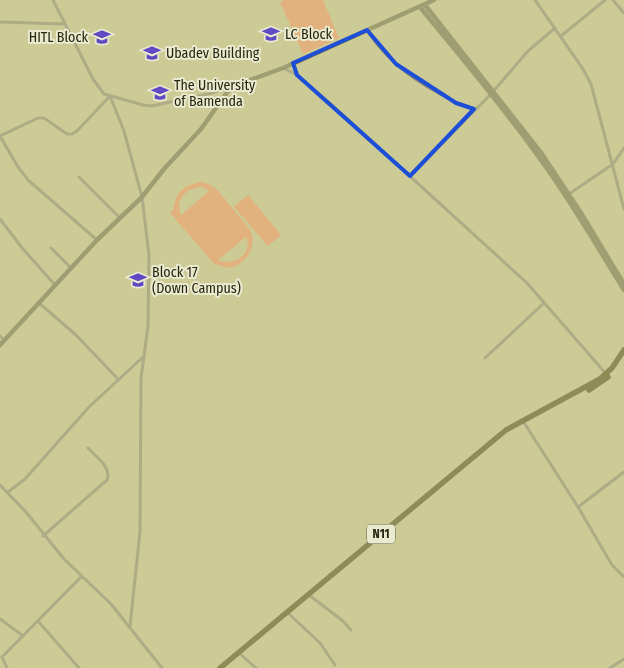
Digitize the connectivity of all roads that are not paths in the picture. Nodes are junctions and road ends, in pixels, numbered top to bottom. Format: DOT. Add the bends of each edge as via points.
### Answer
graph roads {
  1 [pos="53,0"];
  2 [pos="434,0"];
  3 [pos="535,0"];
  4 [pos="604,0"];
  5 [pos="613,0"];
  6 [pos="422,6"];
  7 [pos="624,13"];
  8 [pos="432,14"];
  9 [pos="0,22"];
  10 [pos="64,24"];
  11 [pos="555,28"];
  12 [pos="367,30"];
  13 [pos="562,36"];
  14 [pos="293,63"];
  15 [pos="283,68"];
  16 [pos="297,75"];
  17 [pos="231,87"];
  18 [pos="492,92"];
  19 [pos="110,96"];
  20 [pos="474,109"];
  21 [pos="0,136"];
  22 [pos="624,148"];
  23 [pos="613,164"];
  24 [pos="410,176"];
  25 [pos="79,177"];
  26 [pos="569,194"];
  27 [pos="142,197"];
  28 [pos="624,209"];
  29 [pos="121,218"];
  30 [pos="0,219"];
  31 [pos="97,240"];
  32 [pos="51,248"];
  33 [pos="71,268"];
  34 [pos="624,284"];
  35 [pos="55,285"];
  36 [pos="624,290"];
  37 [pos="39,303"];
  38 [pos="544,303"];
  39 [pos="0,336"];
  40 [pos="4,340"];
  41 [pos="0,345"];
  42 [pos="624,350"];
  43 [pos="143,356"];
  44 [pos="624,357"];
  45 [pos="485,358"];
  46 [pos="608,375"];
  47 [pos="118,379"];
  48 [pos="523,420"];
  49 [pos="88,448"];
  50 [pos="624,472"];
  51 [pos="0,486"];
  52 [pos="8,492"];
  53 [pos="578,507"];
  54 [pos="43,536"];
  55 [pos="82,576"];
  56 [pos="624,577"];
  57 [pos="309,596"];
  58 [pos="288,613"];
  59 [pos="0,619"];
  60 [pos="38,621"];
  61 [pos="130,626"];
  62 [pos="351,630"];
  63 [pos="24,636"];
  64 [pos="239,652"];
  65 [pos="1,657"];
  66 [pos="624,659"];
  67 [pos="334,665"];
  68 [pos="7,668"];
  69 [pos="79,668"];
  70 [pos="162,668"];
  71 [pos="220,668"];
  72 [pos="256,668"];
  73 [pos="610,668"];
  1 -- 10 [label="street"];
  2 -- 6 [label="street"];
  2 -- 8 [label="street"];
  3 -- 11 [label="street"];
  4 -- 13 [label="street"];
  5 -- 7 [label="street"];
  6 -- 8 [label="street"];
  6 -- 12 [label="street"];
  6 -- 18 [label="street"];
  8 -- 18 [label="street"];
  9 -- 10 [label="street"];
  10 -- 19 [label="street" via="93,79 104,94"];
  11 -- 13 [label="street"];
  11 -- 18 [label="street" via="515,64"];
  12 -- 14 [label="street"];
  12 -- 20 [label="street" via="396,64 456,103"];
  13 -- 23 [label="street" via="591,84"];
  14 -- 15 [label="street"];
  14 -- 16 [label="street"];
  15 -- 16 [label="street"];
  15 -- 17 [label="street"];
  16 -- 24 [label="street"];
  17 -- 19 [label="street" via="152,106"];
  17 -- 27 [label="street"];
  18 -- 20 [label="street"];
  18 -- 26 [label="street" via="542,154"];
  18 -- 36 [label="street" via="564,193"];
  19 -- 21 [label="street" via="72,134 44,118 38,118"];
  19 -- 27 [label="street" via="124,131"];
  20 -- 24 [label="street"];
  21 -- 31 [label="street" via="28,180"];
  22 -- 23 [label="street"];
  23 -- 26 [label="street"];
  23 -- 28 [label="street"];
  24 -- 38 [label="street" via="526,282"];
  25 -- 29 [label="street"];
  26 -- 34 [label="street"];
  27 -- 29 [label="street"];
  27 -- 43 [label="street" via="149,255 148,326"];
  29 -- 31 [label="street"];
  30 -- 35 [label="street"];
  31 -- 33 [label="street"];
  32 -- 33 [label="street"];
  33 -- 35 [label="street"];
  35 -- 37 [label="street"];
  37 -- 40 [label="street"];
  37 -- 47 [label="street" via="76,335"];
  38 -- 45 [label="street"];
  38 -- 46 [label="street"];
  39 -- 40 [label="street"];
  40 -- 41 [label="street"];
  42 -- 46 [label="highway, N11"];
  43 -- 47 [label="street"];
  43 -- 61 [label="street" via="140,532"];
  44 -- 46 [label="highway, N11"];
  46 -- 48 [label="highway, N11"];
  47 -- 52 [label="street" via="77,419 25,479"];
  48 -- 53 [label="street"];
  48 -- 57 [label="highway, N11" via="506,430"];
  49 -- 54 [label="street" via="107,468 107,480"];
  50 -- 53 [label="street"];
  51 -- 52 [label="street"];
  52 -- 54 [label="street"];
  53 -- 56 [label="street" via="612,565"];
  54 -- 55 [label="street"];
  55 -- 60 [label="street"];
  55 -- 61 [label="street"];
  57 -- 58 [label="highway, N11"];
  57 -- 62 [label="street"];
  58 -- 64 [label="highway, N11"];
  58 -- 67 [label="street" via="320,643"];
  59 -- 63 [label="street"];
  60 -- 63 [label="street"];
  60 -- 69 [label="street"];
  61 -- 70 [label="street"];
  63 -- 65 [label="street"];
  64 -- 71 [label="highway, N11"];
  64 -- 72 [label="street"];
  65 -- 68 [label="street"];
  66 -- 73 [label="street"];
}
